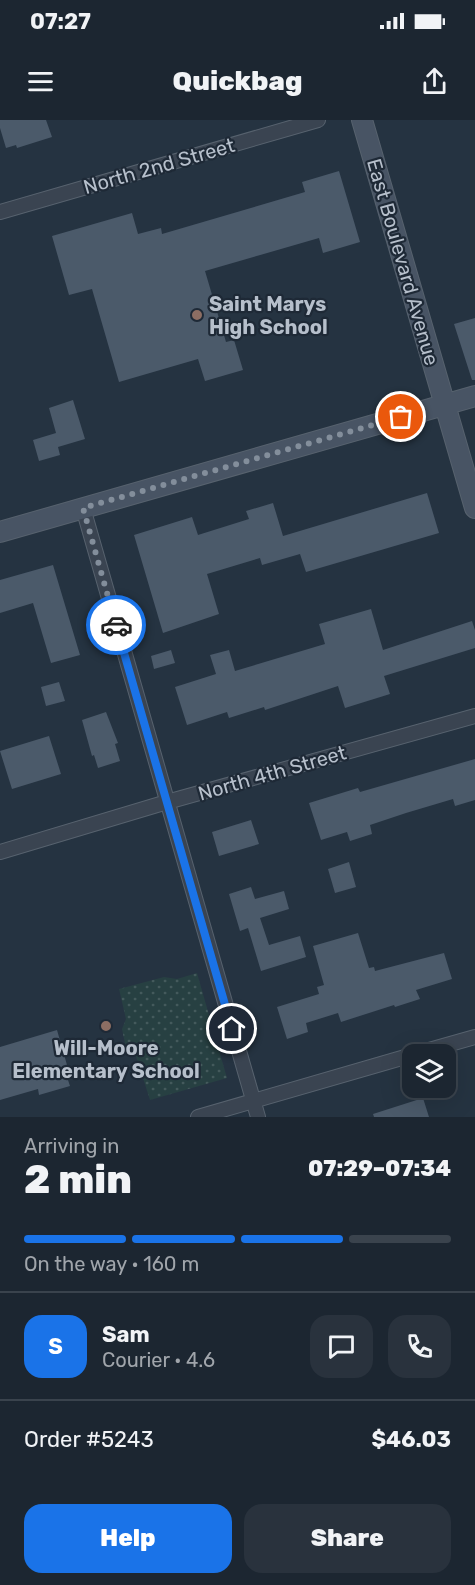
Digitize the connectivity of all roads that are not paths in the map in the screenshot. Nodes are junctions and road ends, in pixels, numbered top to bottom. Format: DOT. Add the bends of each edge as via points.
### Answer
graph roads {
  1 [pos="318,120"];
  2 [pos="362,120"];
  3 [pos="0,212"];
  4 [pos="475,396"];
  5 [pos="445,404"];
  6 [pos="83,508"];
  7 [pos="475,508"];
  8 [pos="0,532"];
  9 [pos="475,716"];
  10 [pos="167,802"];
  11 [pos="0,852"];
  12 [pos="475,1037"];
  13 [pos="451,1044"];
  14 [pos="402,1058"];
  15 [pos="253,1101"];
  16 [pos="198,1117"];
  17 [pos="258,1117"];
  1 -- 3 [label="street, North 2nd Street"];
  2 -- 5 [label="street, East Boulevard Avenue"];
  4 -- 5 [label="street"];
  5 -- 6 [label="street"];
  5 -- 7 [label="street, East Boulevard Avenue"];
  6 -- 8 [label="street"];
  6 -- 10 [label="street"];
  9 -- 10 [label="street, North 4th Street"];
  10 -- 11 [label="street, North 4th Street"];
  10 -- 15 [label="street"];
  12 -- 13 [label="street"];
  14 -- 15 [label="street"];
  15 -- 16 [label="street"];
  15 -- 17 [label="street"];
}
